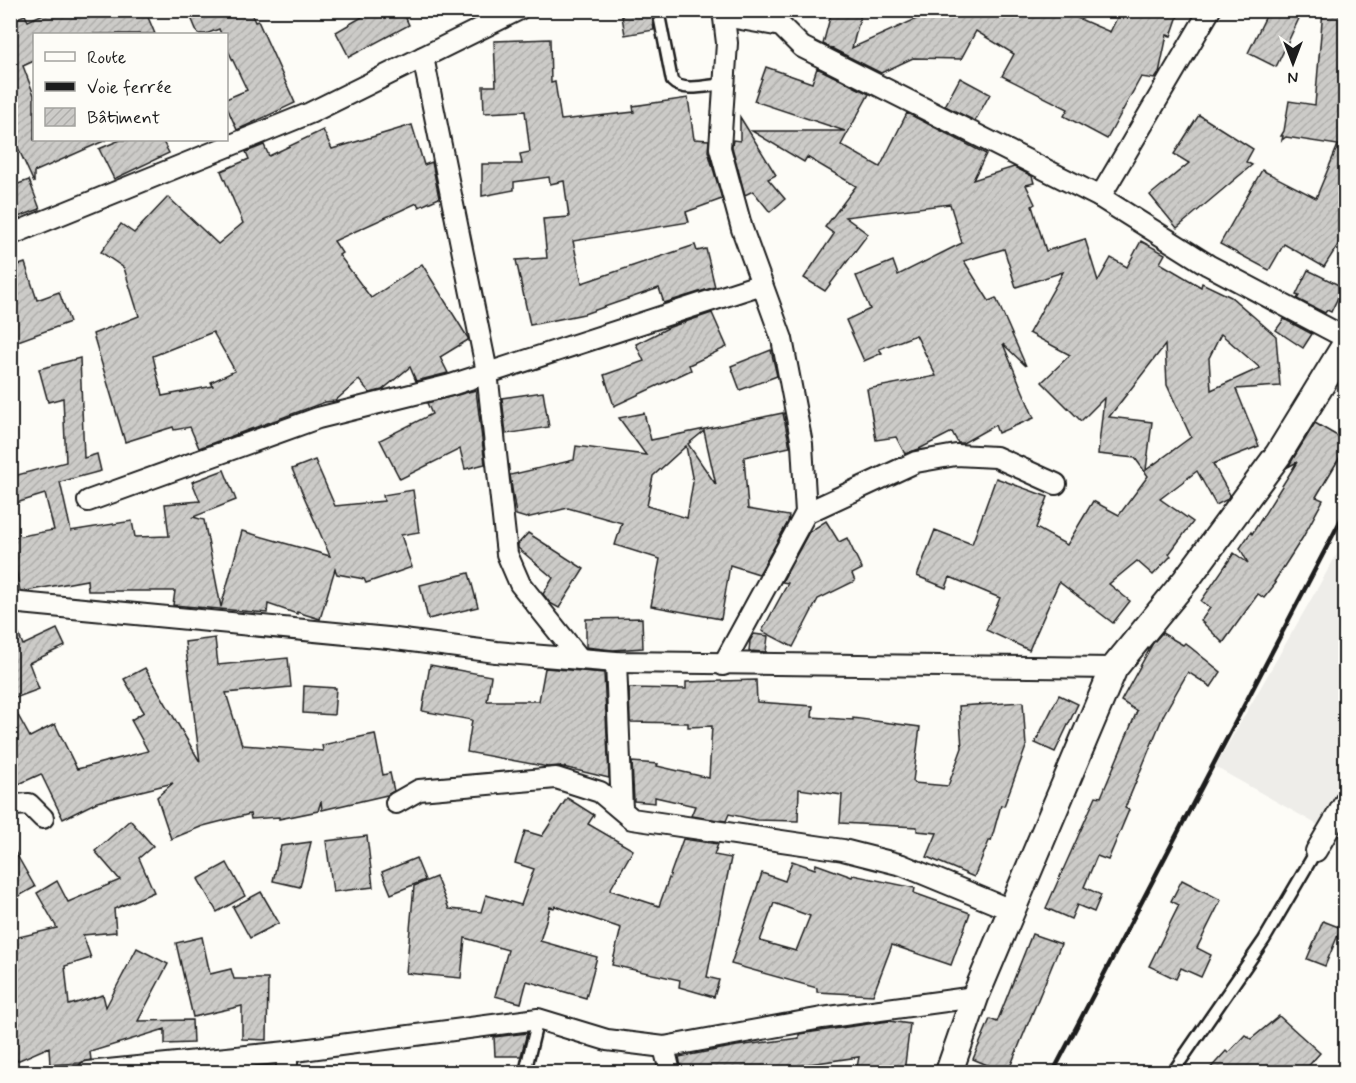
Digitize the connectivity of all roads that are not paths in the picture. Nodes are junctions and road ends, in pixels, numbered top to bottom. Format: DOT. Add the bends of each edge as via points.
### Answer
graph roads {
  1 [pos="518,10"];
  2 [pos="657,10"];
  3 [pos="1210,11"];
  4 [pos="723,13"];
  5 [pos="423,57"];
  6 [pos="724,84"];
  7 [pos="1100,197"];
  8 [pos="10,235"];
  9 [pos="762,284"];
  10 [pos="1346,338"];
  11 [pos="1346,344"];
  12 [pos="487,372"];
  13 [pos="1056,484"];
  14 [pos="88,501"];
  15 [pos="806,513"];
  16 [pos="10,602"];
  17 [pos="580,659"];
  18 [pos="616,662"];
  19 [pos="723,665"];
  20 [pos="1114,668"];
  21 [pos="1346,800"];
  22 [pos="396,803"];
  23 [pos="10,808"];
  24 [pos="622,810"];
  25 [pos="43,818"];
  26 [pos="1316,851"];
  27 [pos="1011,910"];
  28 [pos="975,997"];
  29 [pos="538,1019"];
  30 [pos="664,1047"];
  31 [pos="287,1052"];
  32 [pos="88,1072"];
  33 [pos="287,1072"];
  34 [pos="525,1072"];
  35 [pos="670,1072"];
  36 [pos="949,1072"];
  37 [pos="1173,1072"];
  1 -- 5 [label="street"];
  2 -- 6 [label="lane" via="674,84"];
  3 -- 7 [label="street"];
  4 -- 6 [label="street" via="727,43"];
  4 -- 7 [label="street" via="781,26 802,47"];
  5 -- 8 [label="street" via="310,113"];
  5 -- 12 [label="street"];
  6 -- 9 [label="street" via="720,148"];
  7 -- 10 [label="street" via="1208,265"];
  9 -- 12 [label="street"];
  9 -- 15 [label="street" via="782,339 802,444"];
  11 -- 20 [label="street" via="1278,454 1186,580"];
  12 -- 14 [label="street" via="451,385 318,418"];
  12 -- 17 [label="street" via="507,554 520,584"];
  13 -- 15 [label="street" via="996,457 956,455 916,462"];
  15 -- 19 [label="street"];
  16 -- 17 [label="street"];
  17 -- 18 [label="street"];
  18 -- 19 [label="street"];
  18 -- 24 [label="street"];
  19 -- 20 [label="street"];
  20 -- 27 [label="street"];
  21 -- 26 [label="street"];
  22 -- 24 [label="street" via="419,790 556,778 600,792"];
  23 -- 25 [label="street" via="29,804"];
  24 -- 27 [label="street" via="633,819 843,850 902,865"];
  26 -- 37 [label="lane" via="1263,940"];
  27 -- 28 [label="street"];
  28 -- 30 [label="street" via="822,1018"];
  28 -- 36 [label="street"];
  29 -- 30 [label="street" via="607,1040"];
  29 -- 31 [label="street"];
  29 -- 34 [label="lane"];
  30 -- 35 [label="street"];
  31 -- 32 [label="street"];
  31 -- 33 [label="street"];
}
